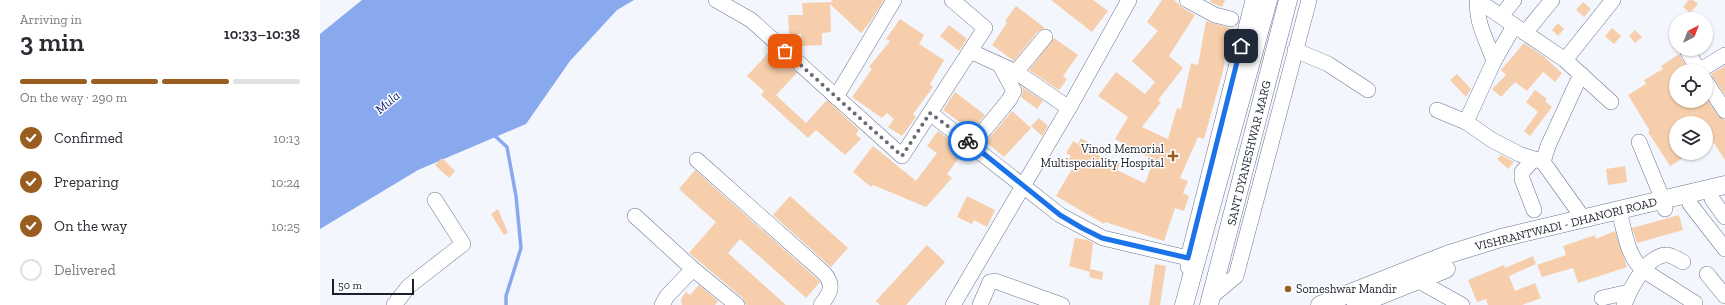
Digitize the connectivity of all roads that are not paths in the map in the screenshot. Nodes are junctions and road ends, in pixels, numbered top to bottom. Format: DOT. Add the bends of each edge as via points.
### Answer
graph roads {
  1 [pos="716,0"];
  2 [pos="894,0"];
  3 [pos="952,0"];
  4 [pos="1187,0"];
  5 [pos="1253,0"];
  6 [pos="1268,0"];
  7 [pos="1288,0"];
  8 [pos="1309,0"];
  9 [pos="1478,0"];
  10 [pos="1514,0"];
  11 [pos="1552,0"];
  12 [pos="1613,0"];
  13 [pos="1127,1"];
  14 [pos="1501,16"];
  15 [pos="1231,19"];
  16 [pos="1520,30"];
  17 [pos="1045,37"];
  18 [pos="1295,50"];
  19 [pos="970,51"];
  20 [pos="1725,55"];
  21 [pos="1690,56"];
  22 [pos="1565,60"];
  23 [pos="1494,61"];
  24 [pos="1000,65"];
  25 [pos="1016,72"];
  26 [pos="1581,74"];
  27 [pos="1368,90"];
  28 [pos="1713,93"];
  29 [pos="836,97"];
  30 [pos="1611,102"];
  31 [pos="1069,108"];
  32 [pos="1437,110"];
  33 [pos="1725,111"];
  34 [pos="930,113"];
  35 [pos="1466,122"];
  36 [pos="1639,142"];
  37 [pos="972,145"];
  38 [pos="697,160"];
  39 [pos="1538,161"];
  40 [pos="1024,185"];
  41 [pos="1725,185"];
  42 [pos="1718,197"];
  43 [pos="436,200"];
  44 [pos="1690,204"];
  45 [pos="1664,205"];
  46 [pos="1534,210"];
  47 [pos="635,216"];
  48 [pos="1725,217"];
  49 [pos="1583,218"];
  50 [pos="1621,219"];
  51 [pos="1725,249"];
  52 [pos="1188,258"];
  53 [pos="1683,262"];
  54 [pos="693,269"];
  55 [pos="1643,270"];
  56 [pos="1706,274"];
  57 [pos="1417,280"];
  58 [pos="1189,288"];
  59 [pos="1725,296"];
  60 [pos="1602,298"];
  61 [pos="1626,299"];
  62 [pos="1212,302"];
  63 [pos="1695,303"];
  64 [pos="394,305"];
  65 [pos="662,305"];
  66 [pos="736,305"];
  67 [pos="821,305"];
  68 [pos="953,305"];
  69 [pos="980,305"];
  70 [pos="1062,305"];
  71 [pos="1184,305"];
  72 [pos="1320,305"];
  73 [pos="1356,305"];
  74 [pos="1462,305"];
  1 -- 29 [label="street" via="751,20"];
  2 -- 29 [label="street"];
  3 -- 19 [label="street" via="985,28"];
  4 -- 15 [label="street"];
  5 -- 52 [label="street"];
  6 -- 58 [label="main road, SANT DYANESHWAR MARG"];
  7 -- 62 [label="main road, SANT DYANESHWAR MARG"];
  8 -- 18 [label="street"];
  9 -- 14 [label="street"];
  9 -- 23 [label="street" via="1476,7"];
  10 -- 14 [label="street"];
  11 -- 16 [label="street"];
  12 -- 22 [label="street"];
  13 -- 31 [label="street"];
  14 -- 16 [label="street"];
  16 -- 22 [label="street"];
  16 -- 23 [label="street"];
  17 -- 25 [label="street"];
  18 -- 27 [label="street" via="1328,64"];
  18 -- 62 [label="street" via="1236,276"];
  19 -- 24 [label="street"];
  19 -- 34 [label="street"];
  20 -- 21 [label="street" via="1699,71"];
  22 -- 26 [label="street"];
  23 -- 35 [label="street"];
  24 -- 25 [label="street"];
  24 -- 37 [label="street" via="1014,91"];
  25 -- 31 [label="street"];
  26 -- 30 [label="street"];
  26 -- 39 [label="street" via="1548,146"];
  28 -- 33 [label="street"];
  29 -- 34 [label="street" via="902,156"];
  31 -- 40 [label="street"];
  32 -- 35 [label="street"];
  34 -- 37 [label="street"];
  35 -- 39 [label="street" via="1492,140"];
  36 -- 45 [label="street"];
  37 -- 40 [label="street"];
  38 -- 67 [label="street" via="824,273 830,281 830,288"];
  39 -- 46 [label="street" via="1522,172 1522,179"];
  39 -- 49 [label="street"];
  40 -- 52 [label="street" via="1060,215 1102,238"];
  40 -- 68 [label="street"];
  41 -- 45 [label="main road, VISHRANTWADI - DHANORI ROAD"];
  42 -- 44 [label="main road, VISHRANTWADI - DHANORI ROAD"];
  42 -- 48 [label="street"];
  43 -- 64 [label="street" via="463,244 409,286"];
  44 -- 45 [label="main road, VISHRANTWADI - DHANORI ROAD"];
  44 -- 51 [label="street"];
  45 -- 49 [label="main road, VISHRANTWADI - DHANORI ROAD"];
  45 -- 50 [label="main road, VISHRANTWADI - DHANORI ROAD"];
  47 -- 54 [label="street"];
  49 -- 72 [label="main road, VISHRANTWADI - DHANORI ROAD" via="1449,254"];
  50 -- 55 [label="street" via="1631,257"];
  50 -- 57 [label="main road, VISHRANTWADI - DHANORI ROAD" via="1544,235"];
  52 -- 58 [label="street"];
  53 -- 55 [label="street" via="1667,255 1656,258"];
  54 -- 65 [label="street" via="667,296"];
  54 -- 66 [label="street"];
  55 -- 61 [label="street"];
  55 -- 63 [label="street"];
  56 -- 59 [label="street"];
  57 -- 73 [label="main road, VISHRANTWADI - DHANORI ROAD"];
  57 -- 74 [label="street"];
  58 -- 71 [label="main road, SANT DYANESHWAR MARG"];
  60 -- 61 [label="street"];
  69 -- 70 [label="street" via="987,286 995,281"];
}
